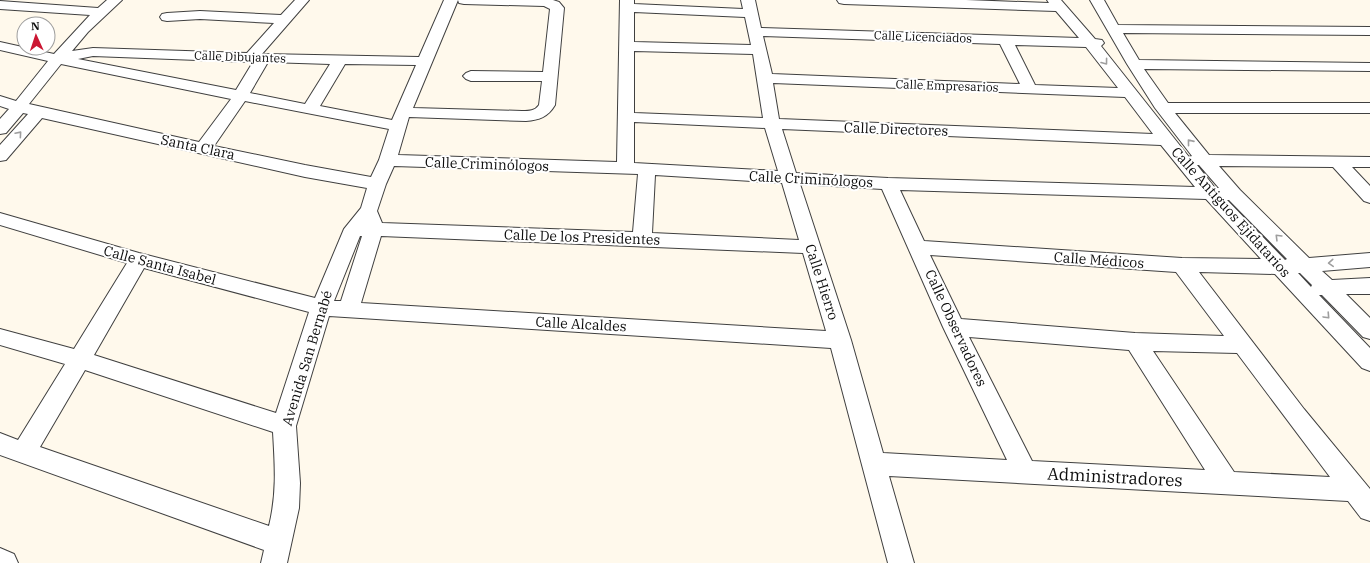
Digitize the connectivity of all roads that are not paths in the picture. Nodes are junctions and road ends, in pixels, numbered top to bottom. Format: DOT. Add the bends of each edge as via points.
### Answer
graph roads {
  1 [pos="115,0"];
  2 [pos="302,0"];
  3 [pos="450,0"];
  4 [pos="464,0"];
  5 [pos="844,0"];
  6 [pos="1097,0"];
  7 [pos="1056,3"];
  8 [pos="627,4"];
  9 [pos="0,5"];
  10 [pos="210,5"];
  11 [pos="101,12"];
  12 [pos="200,15"];
  13 [pos="167,16"];
  14 [pos="286,19"];
  15 [pos="753,24"];
  16 [pos="1114,29"];
  17 [pos="1370,32"];
  18 [pos="1005,40"];
  19 [pos="1090,42"];
  20 [pos="1122,44"];
  21 [pos="0,46"];
  22 [pos="627,46"];
  23 [pos="257,58"];
  24 [pos="56,59"];
  25 [pos="340,60"];
  26 [pos="424,61"];
  27 [pos="1134,64"];
  28 [pos="1370,67"];
  29 [pos="471,76"];
  30 [pos="550,77"];
  31 [pos="765,78"];
  32 [pos="1030,89"];
  33 [pos="1129,93"];
  34 [pos="241,96"];
  35 [pos="0,101"];
  36 [pos="20,106"];
  37 [pos="1163,108"];
  38 [pos="1370,108"];
  39 [pos="310,109"];
  40 [pos="38,112"];
  41 [pos="626,117"];
  42 [pos="401,119"];
  43 [pos="772,124"];
  44 [pos="0,129"];
  45 [pos="1166,140"];
  46 [pos="203,149"];
  47 [pos="0,156"];
  48 [pos="388,160"];
  49 [pos="1183,160"];
  50 [pos="1204,160"];
  51 [pos="1337,161"];
  52 [pos="1370,162"];
  53 [pos="625,169"];
  54 [pos="647,169"];
  55 [pos="789,178"];
  56 [pos="377,184"];
  57 [pos="888,184"];
  58 [pos="1211,194"];
  59 [pos="1234,194"];
  60 [pos="1370,197"];
  61 [pos="0,219"];
  62 [pos="366,223"];
  63 [pos="642,239"];
  64 [pos="811,247"];
  65 [pos="917,247"];
  66 [pos="139,260"];
  67 [pos="1370,260"];
  68 [pos="1182,265"];
  69 [pos="1305,265"];
  70 [pos="1281,267"];
  71 [pos="1370,286"];
  72 [pos="1328,287"];
  73 [pos="1303,290"];
  74 [pos="321,307"];
  75 [pos="348,310"];
  76 [pos="954,327"];
  77 [pos="1370,331"];
  78 [pos="0,338"];
  79 [pos="840,340"];
  80 [pos="1135,342"];
  81 [pos="1241,345"];
  82 [pos="80,359"];
  83 [pos="1370,362"];
  84 [pos="284,426"];
  85 [pos="0,444"];
  86 [pos="24,452"];
  87 [pos="875,464"];
  88 [pos="1025,472"];
  89 [pos="1228,484"];
  90 [pos="1354,490"];
  91 [pos="1370,509"];
  92 [pos="276,553"];
  93 [pos="0,561"];
  94 [pos="5,563"];
  95 [pos="901,563"];
  1 -- 11 [label="street"];
  2 -- 14 [label="street"];
  3 -- 26 [label="street, Avenida San Bernabé"];
  4 -- 30 [label="street" via="554,5 557,12"];
  5 -- 7 [label="street"];
  6 -- 16 [label="street, Calle Antiguos Ejidatarios"];
  7 -- 19 [label="street, Calle Antiguos Ejidatarios"];
  8 -- 15 [label="street"];
  8 -- 22 [label="street"];
  9 -- 11 [label="street"];
  10 -- 12 [label="street"];
  11 -- 24 [label="street"];
  12 -- 13 [label="street"];
  12 -- 14 [label="street"];
  14 -- 23 [label="street"];
  15 -- 18 [label="street, Calle Licenciados"];
  15 -- 22 [label="street"];
  15 -- 31 [label="street, Calle Hierro"];
  16 -- 17 [label="street"];
  16 -- 20 [label="street, Calle Antiguos Ejidatarios"];
  18 -- 19 [label="street, Calle Licenciados"];
  18 -- 32 [label="street"];
  19 -- 20 [label="street, Calle Licenciados"];
  19 -- 33 [label="street, Calle Antiguos Ejidatarios, one-way"];
  20 -- 27 [label="street, Calle Antiguos Ejidatarios"];
  21 -- 24 [label="street"];
  22 -- 41 [label="street"];
  23 -- 24 [label="street, Calle Dibujantes" via="93,52"];
  23 -- 25 [label="street, Calle Dibujantes"];
  23 -- 34 [label="street"];
  24 -- 34 [label="street"];
  24 -- 36 [label="street"];
  25 -- 26 [label="street, Calle Dibujantes"];
  25 -- 39 [label="street"];
  26 -- 42 [label="street, Avenida San Bernabé"];
  27 -- 28 [label="street"];
  27 -- 37 [label="street, Calle Antiguos Ejidatarios"];
  29 -- 30 [label="street"];
  30 -- 42 [label="street" via="547,105 544,111 533,116"];
  31 -- 32 [label="street, Calle Empresarios"];
  31 -- 43 [label="street, Calle Hierro"];
  32 -- 33 [label="street, Calle Empresarios"];
  33 -- 45 [label="street, Calle Antiguos Ejidatarios"];
  34 -- 39 [label="street"];
  34 -- 46 [label="street"];
  35 -- 36 [label="street, Santa Clara"];
  36 -- 40 [label="street, Santa Clara"];
  36 -- 44 [label="street"];
  37 -- 38 [label="street"];
  50 -- 37 [label="street, Calle Antiguos Ejidatarios, one-way"];
  39 -- 42 [label="street"];
  40 -- 46 [label="street, Santa Clara"];
  47 -- 40 [label="street, one-way"];
  41 -- 43 [label="street, Calle Directores"];
  41 -- 53 [label="street"];
  42 -- 48 [label="street, Avenida San Bernabé"];
  43 -- 45 [label="street, Calle Directores"];
  43 -- 55 [label="street, Calle Hierro"];
  45 -- 49 [label="street, Calle Antiguos Ejidatarios"];
  46 -- 56 [label="street, Santa Clara"];
  48 -- 53 [label="street, Calle Criminólogos"];
  48 -- 56 [label="street, Avenida San Bernabé"];
  49 -- 50 [label="street"];
  49 -- 58 [label="street, Calle Antiguos Ejidatarios"];
  50 -- 51 [label="street"];
  50 -- 59 [label="street, Calle Antiguos Ejidatarios"];
  51 -- 52 [label="street"];
  51 -- 60 [label="street"];
  53 -- 54 [label="street, Calle Criminólogos"];
  54 -- 55 [label="street, Calle Criminólogos"];
  54 -- 63 [label="street"];
  55 -- 57 [label="street, Calle Criminólogos"];
  55 -- 64 [label="street, Calle Hierro"];
  56 -- 62 [label="street, Avenida San Bernabé"];
  57 -- 58 [label="street, Calle Criminólogos"];
  57 -- 65 [label="street, Calle Observadores"];
  58 -- 59 [label="street, Calle Criminólogos"];
  58 -- 70 [label="street, Calle Antiguos Ejidatarios"];
  69 -- 59 [label="street, Calle Antiguos Ejidatarios, one-way"];
  61 -- 66 [label="street, Calle Santa Isabel"];
  62 -- 63 [label="street, Calle De los Presidentes"];
  62 -- 74 [label="street, Avenida San Bernabé"];
  62 -- 75 [label="street, Avenida San Bernabé"];
  63 -- 64 [label="street, Calle De los Presidentes"];
  64 -- 79 [label="street, Calle Hierro"];
  65 -- 68 [label="street, Calle Médicos"];
  65 -- 76 [label="street, Calle Observadores"];
  66 -- 74 [label="street, Calle Santa Isabel"];
  66 -- 82 [label="street"];
  67 -- 69 [label="street, Calle Médicos, one-way"];
  68 -- 70 [label="street, Calle Médicos"];
  68 -- 81 [label="street"];
  69 -- 70 [label="street, Calle Médicos"];
  69 -- 72 [label="street, Calle Antiguos Ejidatarios"];
  70 -- 73 [label="street, Calle Antiguos Ejidatarios"];
  71 -- 72 [label="street"];
  72 -- 73 [label="street"];
  72 -- 77 [label="street, Calle Antiguos Ejidatarios"];
  73 -- 83 [label="street, Calle Antiguos Ejidatarios, one-way"];
  74 -- 75 [label="street, Calle Alcaldes"];
  74 -- 84 [label="street, Avenida San Bernabé"];
  75 -- 79 [label="street, Calle Alcaldes"];
  76 -- 80 [label="street"];
  76 -- 88 [label="street, Calle Observadores"];
  78 -- 82 [label="street"];
  79 -- 87 [label="street, Calle Hierro"];
  80 -- 81 [label="street"];
  80 -- 89 [label="street"];
  81 -- 90 [label="street"];
  82 -- 84 [label="street"];
  82 -- 86 [label="street"];
  84 -- 92 [label="street, Avenida San Bernabé" via="288,483 286,508"];
  85 -- 86 [label="street"];
  86 -- 92 [label="street"];
  87 -- 88 [label="street, Administradores"];
  87 -- 95 [label="street, Calle Hierro"];
  88 -- 89 [label="street, Administradores"];
  89 -- 90 [label="street, Administradores"];
  90 -- 91 [label="street"];
  93 -- 94 [label="street"];
}
